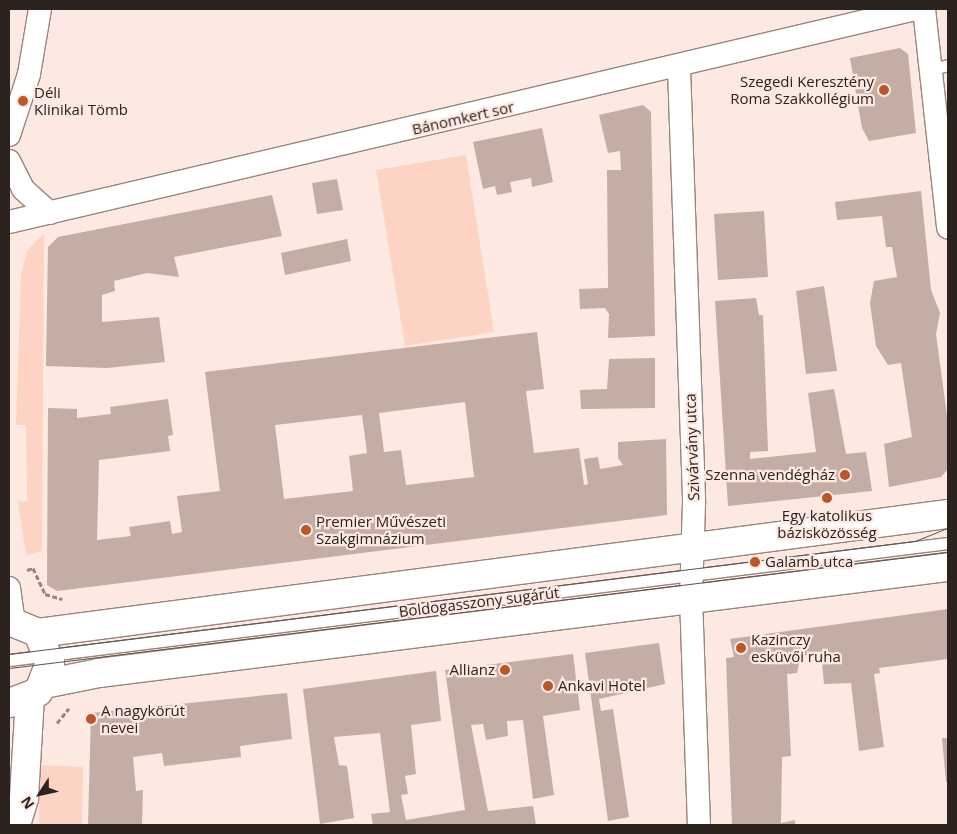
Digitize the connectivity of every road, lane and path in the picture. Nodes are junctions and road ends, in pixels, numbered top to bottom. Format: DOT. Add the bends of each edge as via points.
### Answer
graph roads {
  1 [pos="30,9"];
  2 [pos="40,9"];
  3 [pos="916,9"];
  4 [pos="924,9"];
  5 [pos="940,67"];
  6 [pos="679,68"];
  7 [pos="9,135"];
  8 [pos="9,161"];
  9 [pos="944,165"];
  10 [pos="50,213"];
  11 [pos="9,222"];
  12 [pos="948,228"];
  13 [pos="948,514"];
  14 [pos="948,543"];
  15 [pos="693,549"];
  16 [pos="948,567"];
  17 [pos="692,587"];
  18 [pos="9,588"];
  19 [pos="28,633"];
  20 [pos="9,660"];
  21 [pos="27,695"];
  22 [pos="77,707"];
  23 [pos="29,743"];
  24 [pos="16,825"];
  25 [pos="699,825"];
  1 -- 2 [label="lane"];
  2 -- 7 [label="street" via="29,74"];
  3 -- 6 [label="street, Bánomkert sor"];
  4 -- 5 [label="street"];
  5 -- 9 [label="street"];
  6 -- 10 [label="street, Bánomkert sor"];
  6 -- 15 [label="street, Szivárvány utca"];
  8 -- 10 [label="street" via="23,189"];
  9 -- 12 [label="street"];
  10 -- 11 [label="street, Bánomkert sor"];
  13 -- 15 [label="street, Boldogasszony sugárút"];
  14 -- 17 [label="lane, Boldogasszony sugárút"];
  15 -- 17 [label="street, Szivárvány utca"];
  15 -- 19 [label="street, Boldogasszony sugárút"];
  16 -- 17 [label="street, Boldogasszony sugárút"];
  17 -- 19 [label="lane, Boldogasszony sugárút"];
  17 -- 21 [label="street, Boldogasszony sugárút" via="99,674"];
  17 -- 25 [label="street, Szivárvány utca"];
  18 -- 19 [label="street"];
  19 -- 20 [label="lane, Boldogasszony sugárút"];
  19 -- 21 [label="street"];
  21 -- 23 [label="street"];
  22 -- 23 [label="path" via="68,709 43,742"];
  23 -- 24 [label="street" via="24,798"];
}
